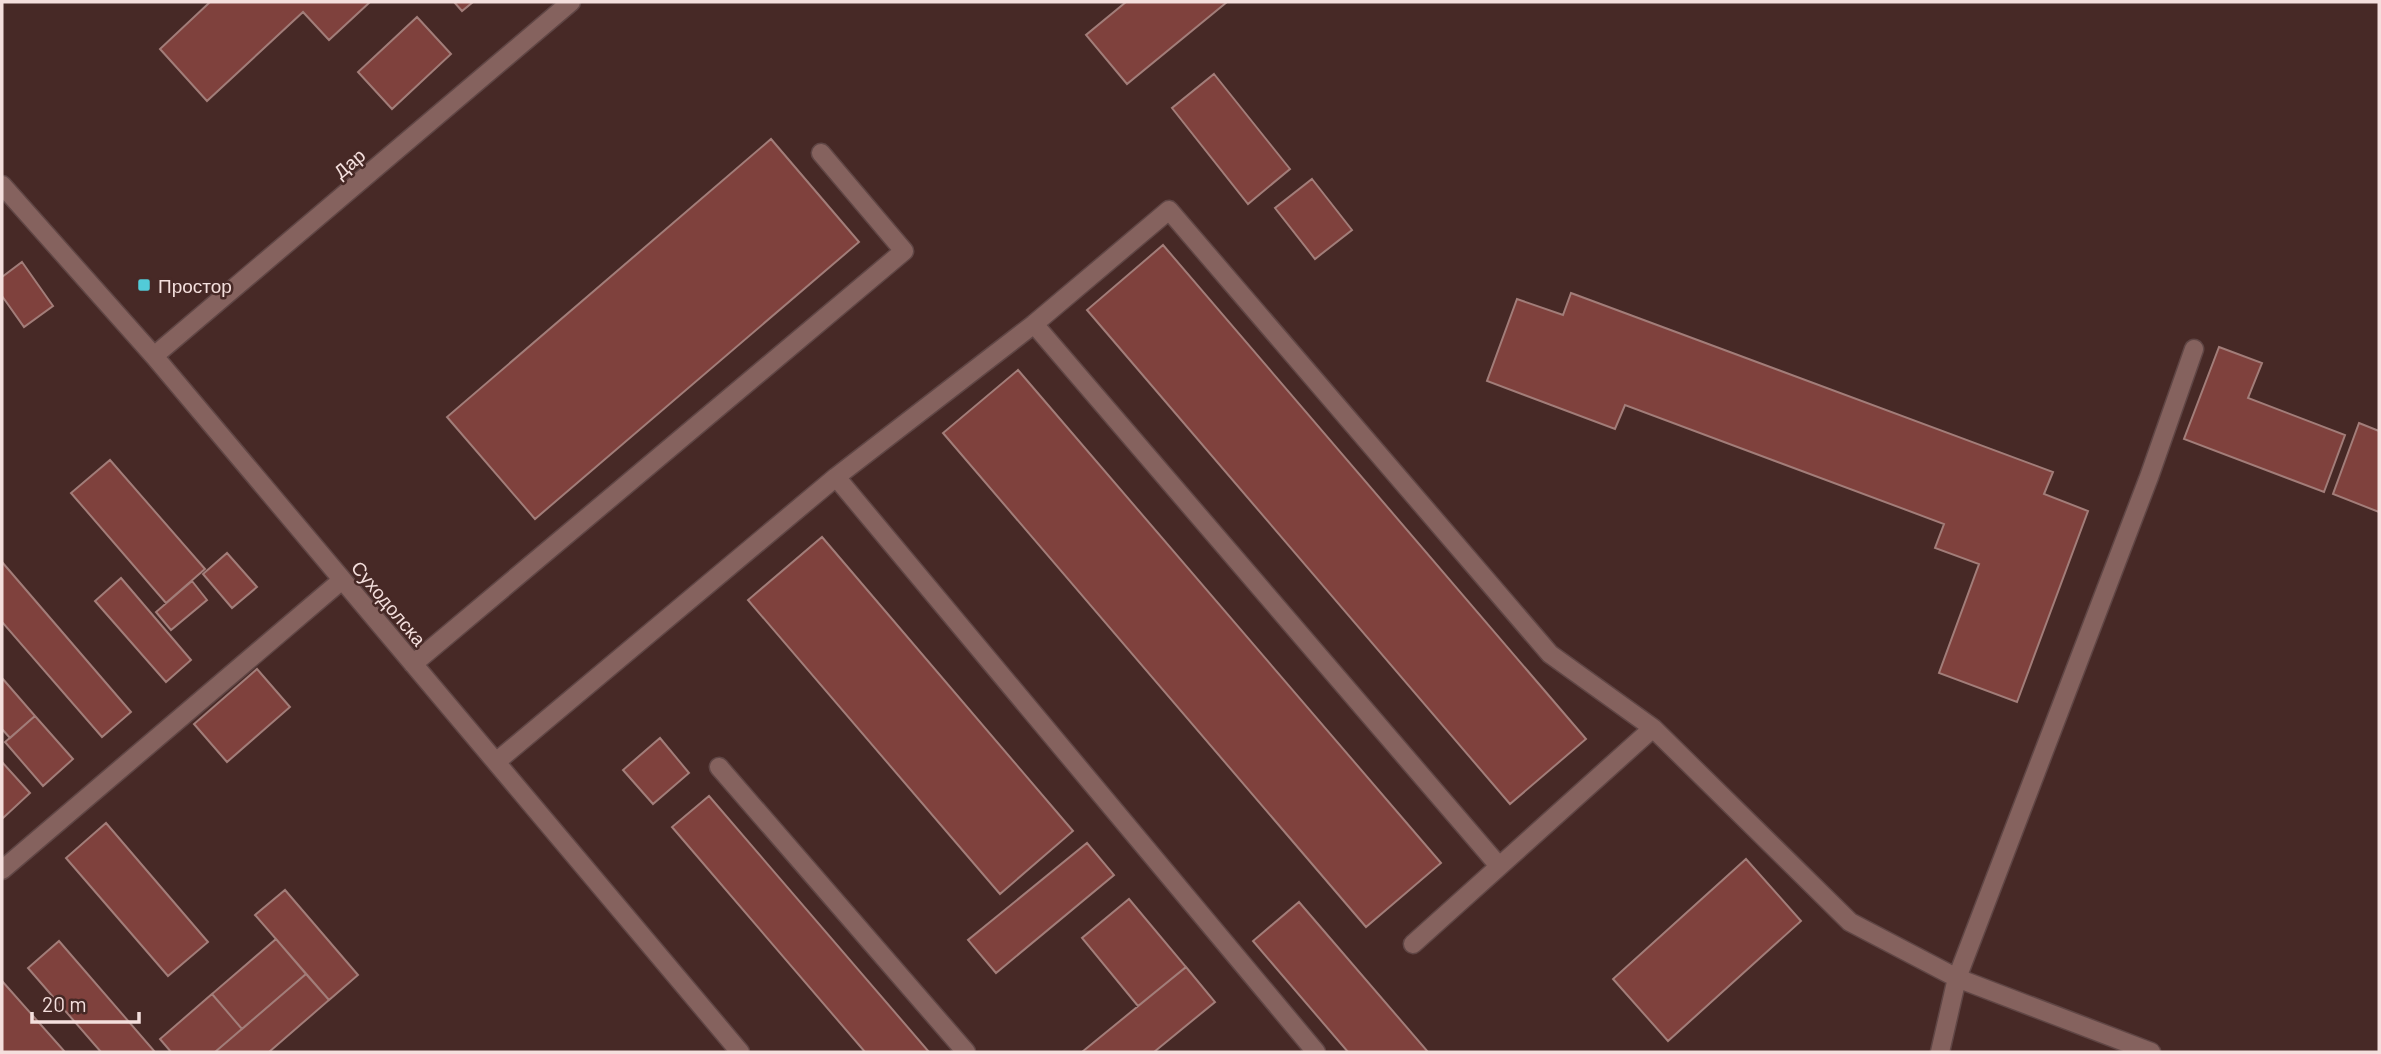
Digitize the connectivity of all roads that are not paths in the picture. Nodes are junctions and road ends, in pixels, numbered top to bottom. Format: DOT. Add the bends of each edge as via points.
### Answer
graph roads {
  1 [pos="571,2"];
  2 [pos="821,153"];
  3 [pos="2,185"];
  4 [pos="1034,324"];
  5 [pos="2194,349"];
  6 [pos="154,356"];
  7 [pos="836,477"];
  8 [pos="342,580"];
  9 [pos="413,664"];
  10 [pos="1653,728"];
  11 [pos="496,762"];
  12 [pos="719,767"];
  13 [pos="1499,866"];
  14 [pos="2,870"];
  15 [pos="1413,944"];
  16 [pos="1957,978"];
  17 [pos="740,1052"];
  18 [pos="966,1052"];
  19 [pos="1316,1052"];
  20 [pos="1940,1052"];
  21 [pos="2151,1052"];
  1 -- 6 [label="street, Дар"];
  2 -- 9 [label="street" via="904,251"];
  3 -- 6 [label="street, Суходолска"];
  4 -- 7 [label="street"];
  4 -- 10 [label="street" via="1169,210 1550,654"];
  4 -- 13 [label="street"];
  5 -- 16 [label="street"];
  6 -- 8 [label="street, Суходолска"];
  7 -- 11 [label="street"];
  7 -- 19 [label="street"];
  8 -- 9 [label="street, Суходолска"];
  8 -- 14 [label="street"];
  9 -- 11 [label="street, Суходолска"];
  10 -- 13 [label="street"];
  10 -- 16 [label="street" via="1850,922"];
  11 -- 17 [label="street, Суходолска"];
  12 -- 18 [label="street"];
  13 -- 15 [label="street"];
  16 -- 20 [label="street"];
  16 -- 21 [label="street"];
}
